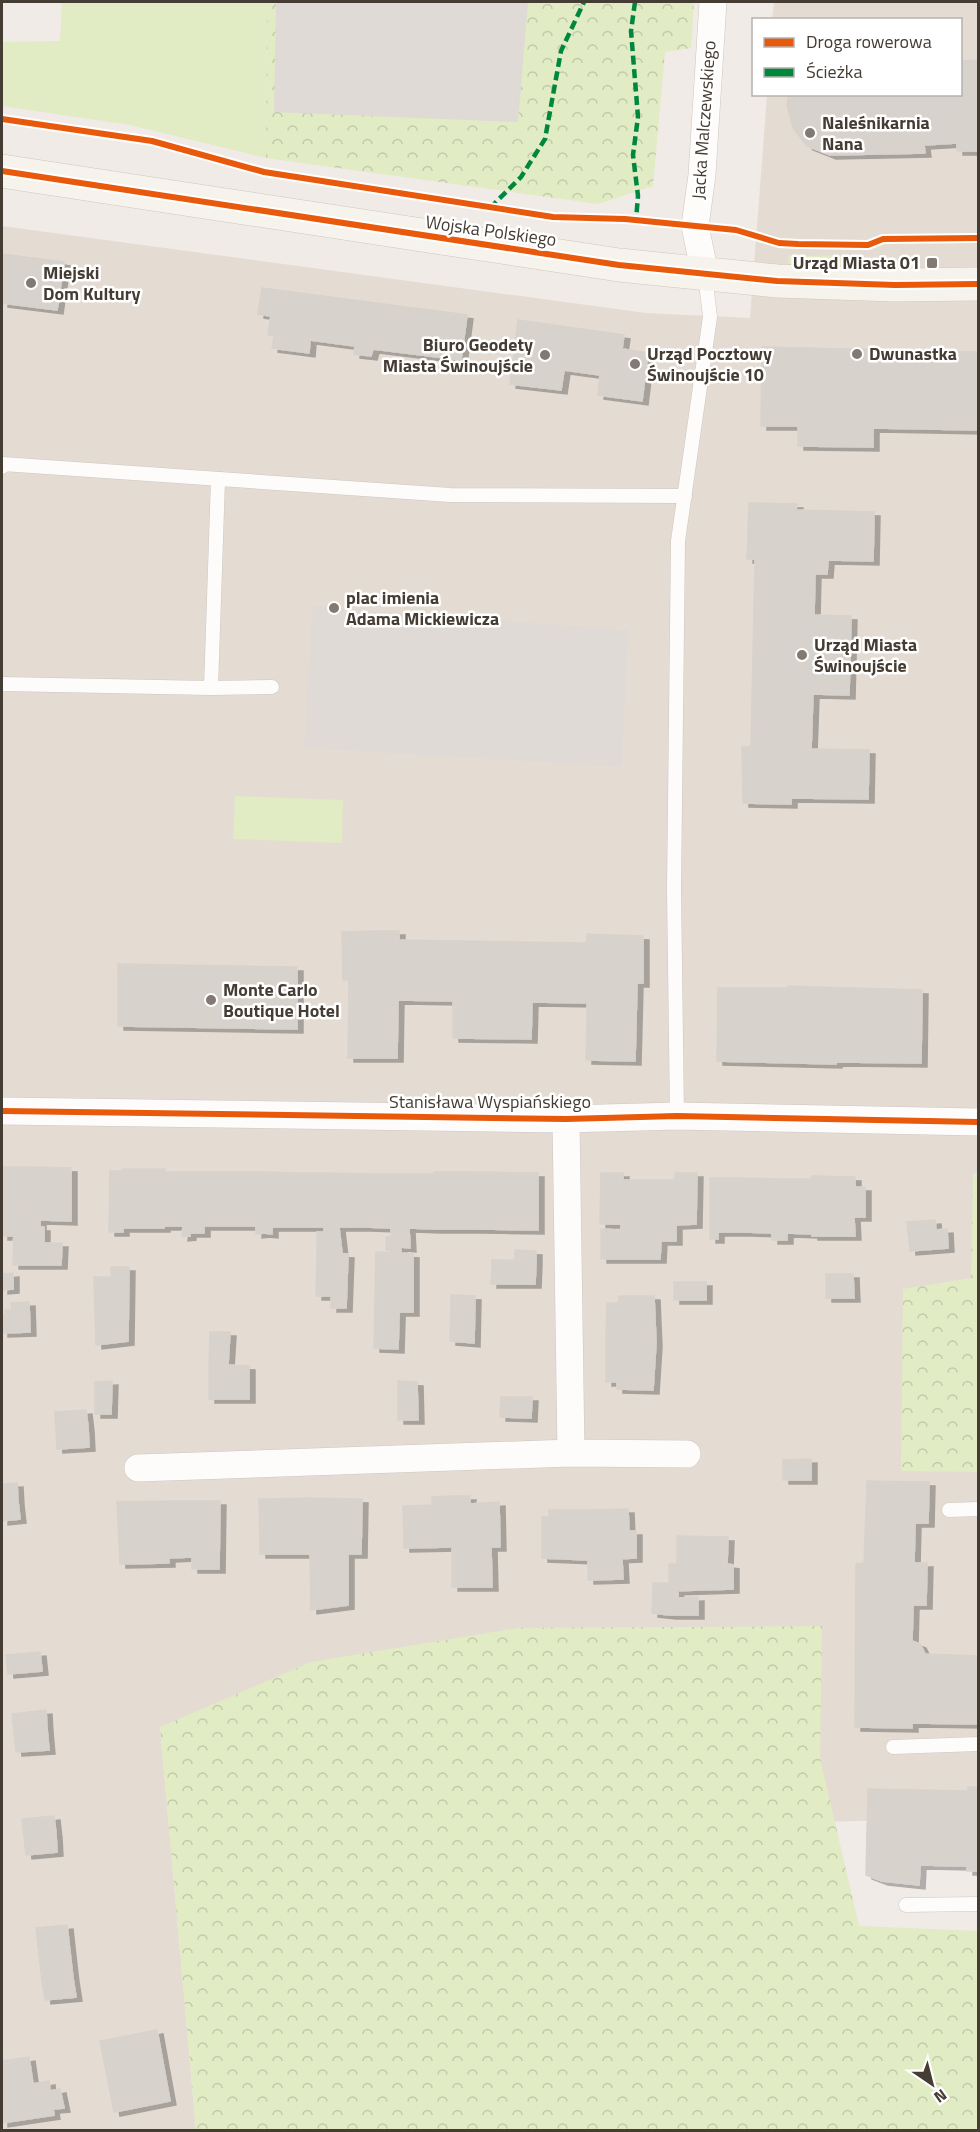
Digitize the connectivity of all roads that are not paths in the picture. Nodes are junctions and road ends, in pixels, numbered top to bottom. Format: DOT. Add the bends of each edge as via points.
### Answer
graph roads {
  1 [pos="713,2"];
  2 [pos="2,171"];
  3 [pos="705,274"];
  4 [pos="978,284"];
  5 [pos="2,467"];
  6 [pos="218,480"];
  7 [pos="685,496"];
  8 [pos="2,684"];
  9 [pos="272,687"];
  10 [pos="211,688"];
  11 [pos="2,1111"];
  12 [pos="677,1116"];
  13 [pos="566,1119"];
  14 [pos="978,1122"];
  15 [pos="571,1453"];
  16 [pos="687,1454"];
  17 [pos="138,1468"];
  18 [pos="978,1509"];
  19 [pos="949,1510"];
  20 [pos="978,1744"];
  21 [pos="893,1748"];
  22 [pos="978,1904"];
  23 [pos="906,1905"];
  1 -- 3 [label="street, Jacka Malczewskiego" via="695,226"];
  2 -- 3 [label="street, Wojska Polskiego" via="607,263"];
  3 -- 4 [label="street, Wojska Polskiego" via="777,281"];
  3 -- 7 [label="lane" via="710,317"];
  5 -- 6 [label="lane" via="3,464"];
  6 -- 7 [label="lane" via="450,495"];
  6 -- 10 [label="lane"];
  7 -- 12 [label="lane" via="678,541 674,889"];
  8 -- 10 [label="lane"];
  9 -- 10 [label="lane"];
  11 -- 13 [label="street, Stanisława Wyspiańskiego"];
  12 -- 13 [label="street, Stanisława Wyspiańskiego"];
  12 -- 14 [label="street, Stanisława Wyspiańskiego"];
  13 -- 15 [label="street, Stanisława Wyspiańskiego"];
  15 -- 16 [label="street"];
  15 -- 17 [label="street"];
  18 -- 19 [label="lane"];
  20 -- 21 [label="lane"];
  22 -- 23 [label="lane"];
}
